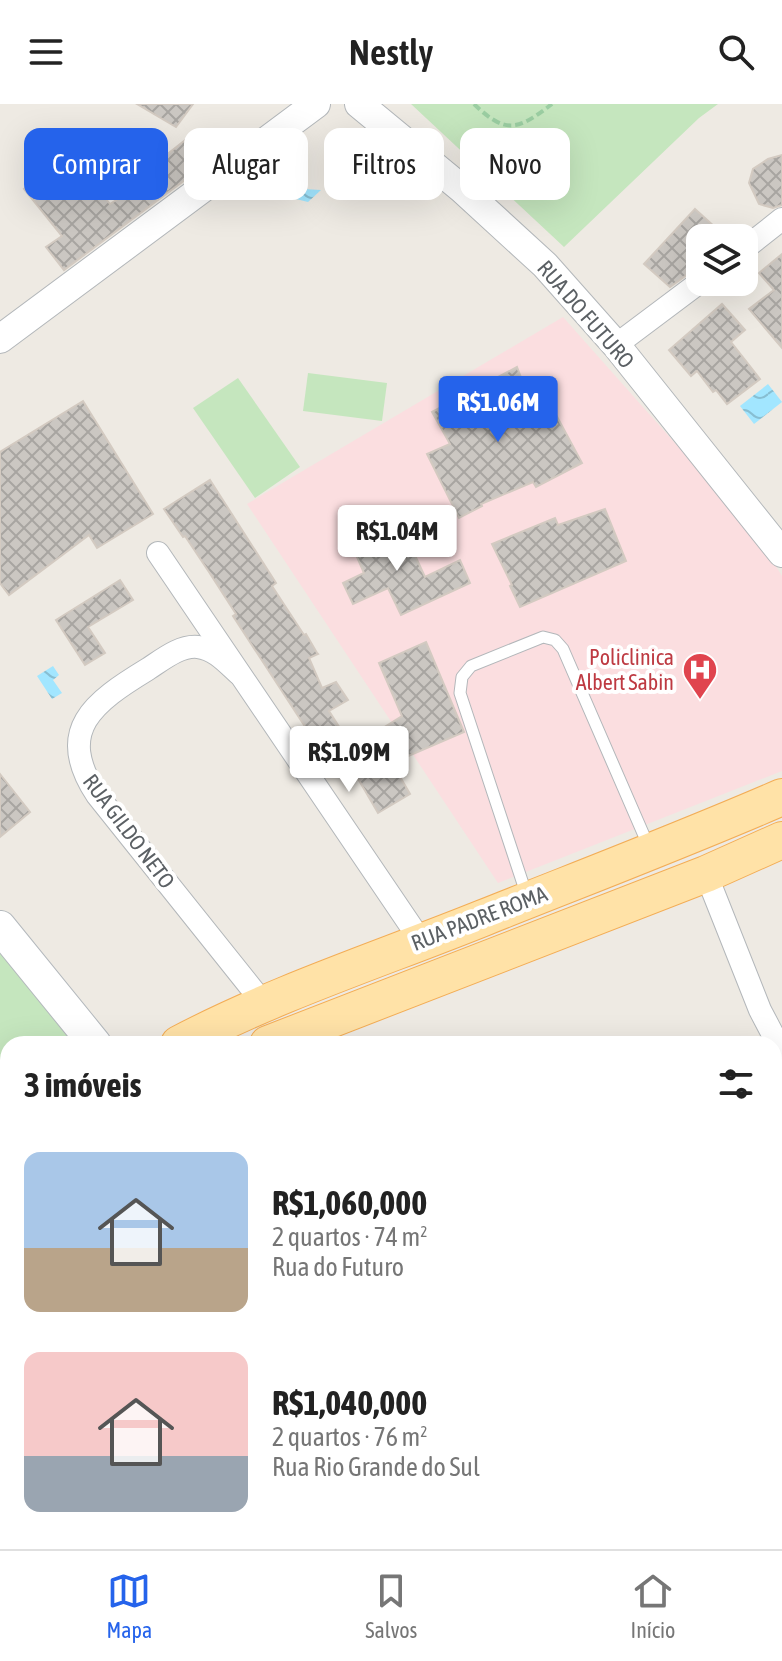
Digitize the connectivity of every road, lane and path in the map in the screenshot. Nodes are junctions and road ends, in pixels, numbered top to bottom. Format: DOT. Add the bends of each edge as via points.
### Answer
graph roads {
  1 [pos="316,104"];
  2 [pos="359,104"];
  3 [pos="474,104"];
  4 [pos="552,104"];
  5 [pos="782,219"];
  6 [pos="758,238"];
  7 [pos="686,292"];
  8 [pos="0,339"];
  9 [pos="616,345"];
  10 [pos="158,553"];
  11 [pos="782,553"];
  12 [pos="239,674"];
  13 [pos="782,797"];
  14 [pos="782,840"];
  15 [pos="651,852"];
  16 [pos="706,874"];
  17 [pos="528,899"];
  18 [pos="0,927"];
  19 [pos="421,941"];
  20 [pos="264,1004"];
  21 [pos="760,1010"];
  22 [pos="782,1032"];
  23 [pos="89,1036"];
  24 [pos="196,1036"];
  25 [pos="289,1036"];
  26 [pos="774,1036"];
  1 -- 8 [label="street"];
  2 -- 9 [label="street, RUA DO FUTURO" via="545,265"];
  3 -- 4 [label="path" via="490,120 511,127"];
  5 -- 6 [label="street"];
  7 -- 9 [label="street"];
  9 -- 11 [label="street, RUA DO FUTURO"];
  10 -- 12 [label="street"];
  12 -- 19 [label="street"];
  12 -- 20 [label="street, RUA GILDO NETO" via="215,652 198,647 170,655 97,704 80,732 79,745 86,779 97,795"];
  13 -- 15 [label="main road, RUA PADRE ROMA"];
  14 -- 16 [label="main road, RUA PADRE ROMA"];
  15 -- 17 [label="main road, RUA PADRE ROMA"];
  15 -- 17 [label="lane" via="563,649 543,637 471,666 462,677 460,693"];
  16 -- 21 [label="street"];
  16 -- 25 [label="main road, RUA PADRE ROMA"];
  17 -- 19 [label="main road, RUA PADRE ROMA"];
  18 -- 23 [label="main road"];
  19 -- 20 [label="main road, RUA PADRE ROMA"];
  20 -- 24 [label="main road, RUA PADRE ROMA"];
  21 -- 22 [label="street"];
  21 -- 26 [label="street"];
}
